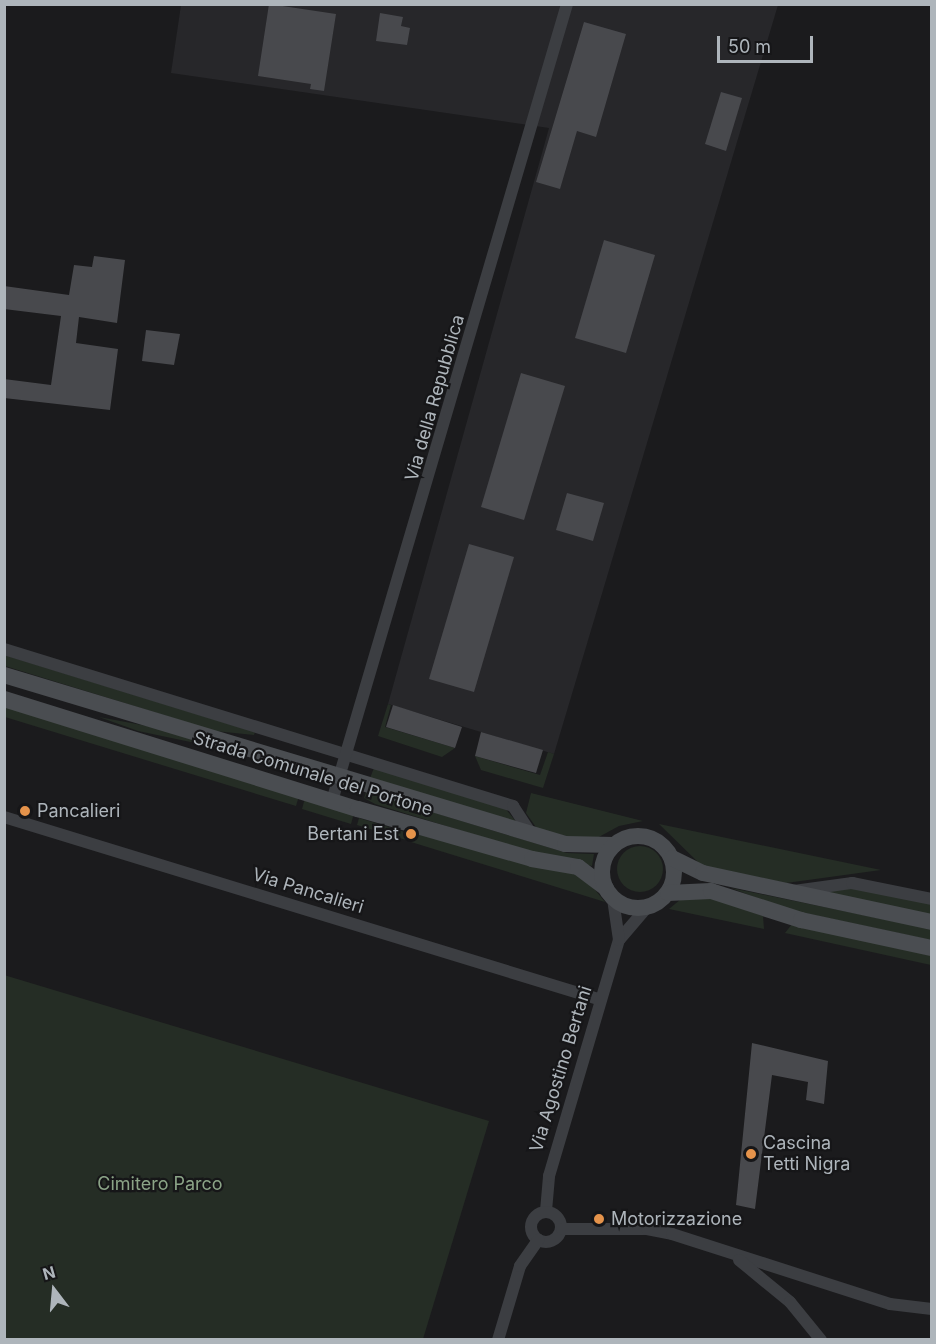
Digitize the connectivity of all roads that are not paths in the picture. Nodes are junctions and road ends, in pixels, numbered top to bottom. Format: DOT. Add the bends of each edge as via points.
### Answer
graph roads {
  1 [pos="567,4"];
  2 [pos="4,649"];
  3 [pos="4,675"];
  4 [pos="4,699"];
  5 [pos="346,751"];
  6 [pos="339,778"];
  7 [pos="332,801"];
  8 [pos="4,817"];
  9 [pos="532,835"];
  10 [pos="614,845"];
  11 [pos="672,858"];
  12 [pos="792,892"];
  13 [pos="668,893"];
  14 [pos="610,894"];
  15 [pos="932,899"];
  16 [pos="648,906"];
  17 [pos="932,922"];
  18 [pos="619,940"];
  19 [pos="932,948"];
  20 [pos="601,1000"];
  21 [pos="546,1211"];
  22 [pos="562,1229"];
  23 [pos="538,1240"];
  24 [pos="731,1253"];
  25 [pos="932,1309"];
  26 [pos="498,1340"];
  27 [pos="821,1340"];
  1 -- 5 [label="street, Via della Repubblica"];
  2 -- 5 [label="street, Strada Comunale del Portone"];
  3 -- 6 [label="street, Strada Comunale del Portone"];
  4 -- 7 [label="street, Strada Comunale del Portone"];
  5 -- 6 [label="street, Via della Repubblica"];
  5 -- 9 [label="street, Strada Comunale del Portone" via="513,806"];
  6 -- 7 [label="street, Via della Repubblica"];
  6 -- 9 [label="street, Strada Comunale del Portone"];
  7 -- 14 [label="street, Strada Comunale del Portone" via="532,859 578,867"];
  8 -- 20 [label="street, Via Pancalieri"];
  9 -- 10 [label="street, Strada Comunale del Portone" via="577,846"];
  10 -- 11 [label="street" via="634,836 651,838 663,845"];
  10 -- 14 [label="street" via="602,870"];
  11 -- 12 [label="street" via="703,873"];
  11 -- 13 [label="street" via="674,877"];
  12 -- 15 [label="street" via="852,883"];
  12 -- 17 [label="street"];
  13 -- 16 [label="street"];
  13 -- 19 [label="street" via="711,891 801,920"];
  14 -- 16 [label="street" via="637,908"];
  14 -- 18 [label="street, Via Agostino Bertani"];
  16 -- 18 [label="street, Via Agostino Bertani"];
  18 -- 20 [label="street, Via Agostino Bertani"];
  20 -- 21 [label="street, Via Agostino Bertani" via="549,1176"];
  21 -- 22 [label="street" via="558,1217"];
  21 -- 23 [label="street" via="537,1214 531,1224"];
  22 -- 23 [label="street" via="550,1242"];
  22 -- 24 [label="street" via="647,1229"];
  23 -- 26 [label="street" via="520,1266"];
  24 -- 25 [label="street" via="890,1304"];
  24 -- 27 [label="street" via="790,1302"];
}
